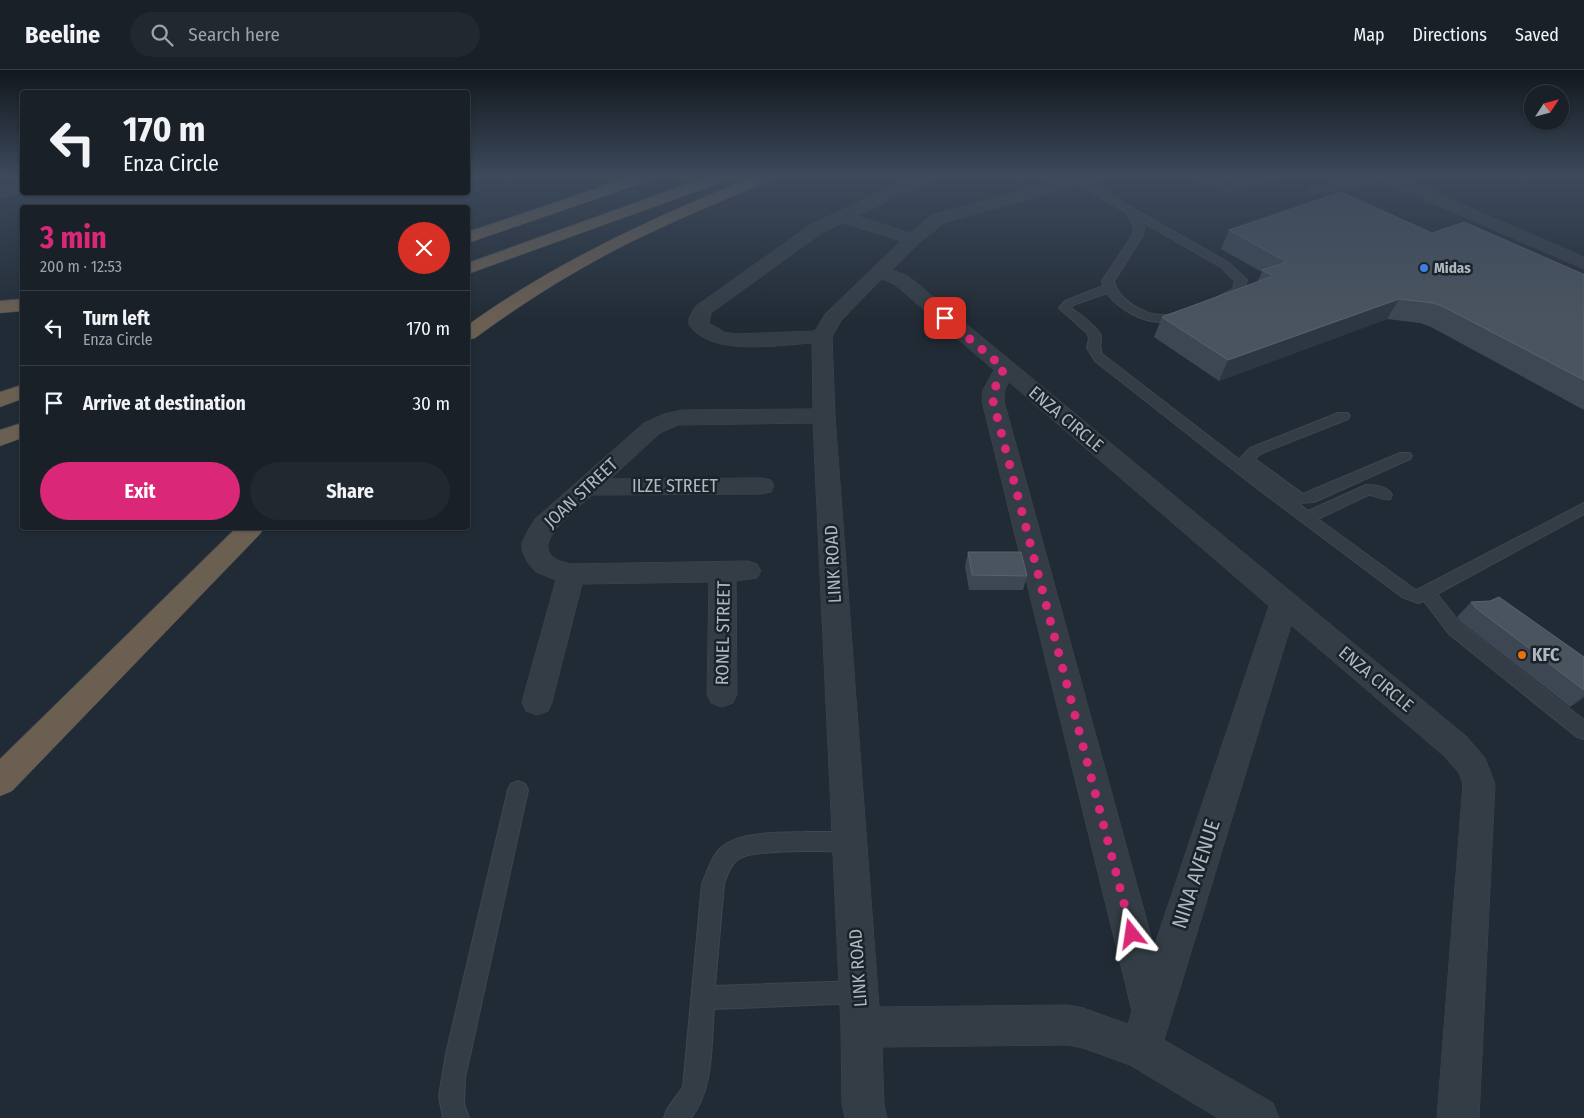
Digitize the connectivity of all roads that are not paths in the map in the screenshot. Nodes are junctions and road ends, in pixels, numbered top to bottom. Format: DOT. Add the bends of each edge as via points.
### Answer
graph roads {
  1 [pos="506,225"];
  2 [pos="590,225"];
  3 [pos="657,225"];
  4 [pos="825,225"];
  5 [pos="868,225"];
  6 [pos="931,225"];
  7 [pos="1138,225"];
  8 [pos="1156,225"];
  9 [pos="1495,225"];
  10 [pos="470,237"];
  11 [pos="913,239"];
  12 [pos="1584,264"];
  13 [pos="470,268"];
  14 [pos="881,272"];
  15 [pos="1109,288"];
  16 [pos="20,305"];
  17 [pos="0,307"];
  18 [pos="470,333"];
  19 [pos="822,337"];
  20 [pos="1004,368"];
  21 [pos="20,393"];
  22 [pos="0,400"];
  23 [pos="824,416"];
  24 [pos="1343,416"];
  25 [pos="20,431"];
  26 [pos="0,438"];
  27 [pos="1405,456"];
  28 [pos="589,486"];
  29 [pos="762,486"];
  30 [pos="1385,495"];
  31 [pos="1584,508"];
  32 [pos="1307,518"];
  33 [pos="249,530"];
  34 [pos="736,572"];
  35 [pos="571,574"];
  36 [pos="1426,592"];
  37 [pos="1285,601"];
  38 [pos="722,694"];
  39 [pos="537,702"];
  40 [pos="1584,731"];
  41 [pos="0,781"];
  42 [pos="518,790"];
  43 [pos="850,842"];
  44 [pos="859,992"];
  45 [pos="703,998"];
  46 [pos="1152,1011"];
  47 [pos="861,1027"];
  48 [pos="1141,1049"];
  49 [pos="457,1118"];
  50 [pos="676,1118"];
  51 [pos="866,1118"];
  52 [pos="1258,1118"];
  53 [pos="1458,1118"];
  1 -- 10 [label="highway"];
  2 -- 13 [label="highway"];
  3 -- 18 [label="highway" via="588,257 515,300"];
  4 -- 19 [label="street" via="703,310 699,318 699,325 707,332 724,339"];
  5 -- 11 [label="street"];
  6 -- 11 [label="street"];
  7 -- 15 [label="lane" via="1138,235 1108,280"];
  8 -- 15 [label="lane" via="1237,274 1241,280 1238,290 1232,296 1167,318 1153,317 1132,309 1116,298"];
  9 -- 12 [label="street"];
  11 -- 14 [label="street"];
  14 -- 19 [label="street" via="832,318"];
  14 -- 20 [label="street, ENZA CIRCLE" via="901,280"];
  15 -- 32 [label="lane" via="1069,303 1065,308 1093,332 1095,354"];
  16 -- 17 [label="highway"];
  19 -- 23 [label="street, LINK ROAD"];
  20 -- 37 [label="street, ENZA CIRCLE"];
  20 -- 46 [label="street" via="994,390 993,401"];
  21 -- 22 [label="highway"];
  23 -- 28 [label="street, JOAN STREET" via="672,419 652,428"];
  23 -- 43 [label="street, LINK ROAD"];
  24 -- 27 [label="lane" via="1255,451 1247,459 1252,466 1300,499"];
  25 -- 26 [label="highway"];
  28 -- 29 [label="street, ILZE STREET"];
  28 -- 35 [label="street, JOAN STREET" via="544,525 535,542 540,560 554,571"];
  30 -- 32 [label="lane" via="1376,490 1366,490"];
  31 -- 36 [label="lane"];
  32 -- 36 [label="lane" via="1408,593 1418,597"];
  33 -- 41 [label="highway"];
  34 -- 35 [label="street, JOAN STREET"];
  34 -- 38 [label="street, RONEL STREET"];
  35 -- 39 [label="street"];
  36 -- 40 [label="lane" via="1455,629"];
  37 -- 46 [label="street, NINA AVENUE"];
  37 -- 53 [label="street, ENZA CIRCLE" via="1455,746 1477,773 1479,784"];
  42 -- 49 [label="lane" via="458,1054 451,1098"];
  43 -- 44 [label="street, LINK ROAD"];
  43 -- 45 [label="lane" via="748,845 739,847 726,857 713,884"];
  44 -- 45 [label="lane"];
  44 -- 47 [label="street, LINK ROAD"];
  45 -- 50 [label="lane" via="695,1088"];
  46 -- 48 [label="street, NINA AVENUE"];
  47 -- 48 [label="street" via="1068,1025"];
  47 -- 51 [label="street, LINK ROAD"];
  48 -- 52 [label="street"];
}
